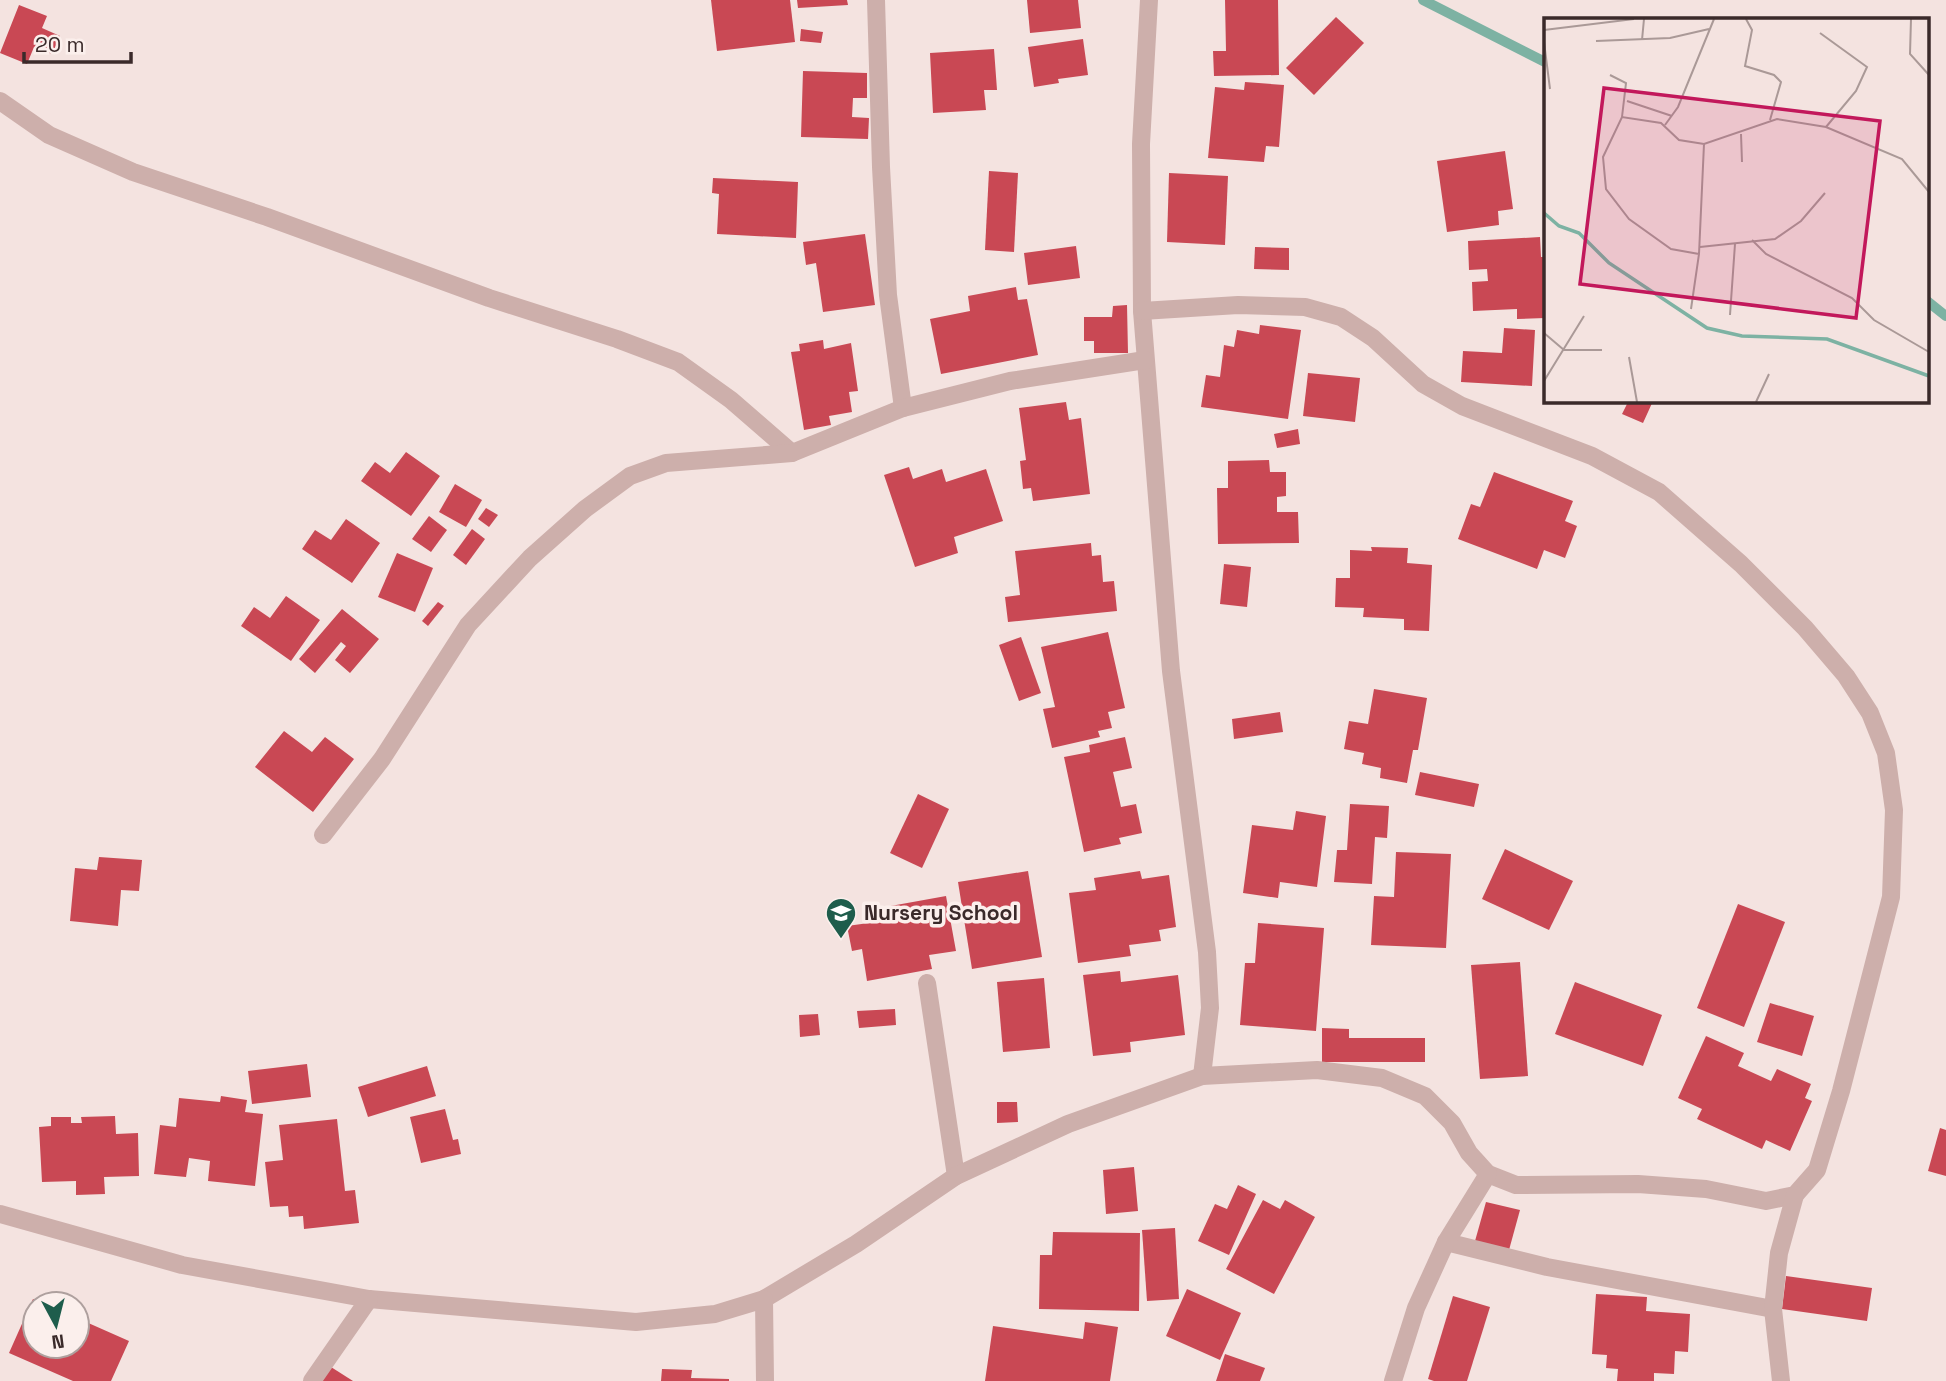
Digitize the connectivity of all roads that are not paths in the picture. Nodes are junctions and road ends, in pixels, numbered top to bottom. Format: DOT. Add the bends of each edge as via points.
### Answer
graph roads {
  1 [pos="876,0"];
  2 [pos="1149,0"];
  3 [pos="0,101"];
  4 [pos="1142,311"];
  5 [pos="1145,360"];
  6 [pos="903,408"];
  7 [pos="792,453"];
  8 [pos="323,835"];
  9 [pos="927,983"];
  10 [pos="1202,1076"];
  11 [pos="1488,1174"];
  12 [pos="956,1176"];
  13 [pos="1795,1195"];
  14 [pos="0,1214"];
  15 [pos="1446,1242"];
  16 [pos="369,1299"];
  17 [pos="764,1299"];
  18 [pos="1773,1309"];
  19 [pos="312,1381"];
  20 [pos="765,1381"];
  21 [pos="1393,1381"];
  22 [pos="1781,1381"];
  1 -- 6 [label="street" via="888,295"];
  2 -- 4 [label="street" via="1141,144"];
  3 -- 7 [label="street" via="49,135 133,172 678,362"];
  4 -- 5 [label="street"];
  4 -- 13 [label="street" via="1238,305 1305,307 1341,317 1373,338 1423,384 1462,406 1592,456 1659,492 1741,564 1846,676 1870,713 1886,753 1894,810 1891,897 1817,1170"];
  5 -- 6 [label="street" via="1010,382"];
  5 -- 10 [label="street" via="1171,671 1207,952 1210,1008"];
  6 -- 7 [label="street"];
  7 -- 8 [label="street" via="666,463 630,476 585,509 530,558 468,625 383,760"];
  9 -- 12 [label="street"];
  10 -- 11 [label="street" via="1317,1070 1382,1078 1425,1096 1452,1122 1469,1153"];
  10 -- 12 [label="street" via="1068,1124"];
  11 -- 13 [label="street" via="1516,1185 1638,1184 1706,1189 1766,1201"];
  11 -- 15 [label="street"];
  12 -- 17 [label="street"];
  13 -- 18 [label="street" via="1779,1253"];
  14 -- 16 [label="street" via="182,1265"];
  15 -- 18 [label="street" via="1547,1267"];
  15 -- 21 [label="street" via="1416,1308"];
  16 -- 17 [label="street" via="636,1322 715,1314"];
  16 -- 19 [label="street"];
  17 -- 20 [label="street"];
  18 -- 22 [label="street"];
}
